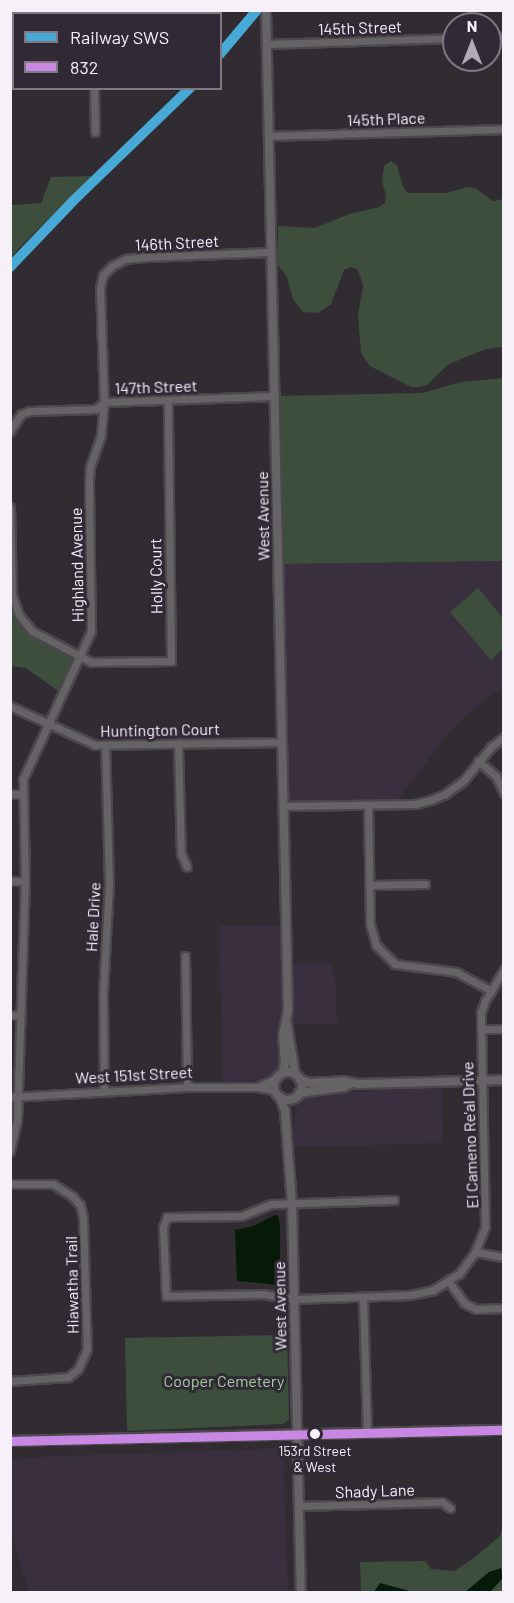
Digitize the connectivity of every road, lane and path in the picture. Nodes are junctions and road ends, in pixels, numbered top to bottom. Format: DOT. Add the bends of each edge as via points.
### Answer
graph roads {
  1 [pos="270,10"];
  2 [pos="266,11"];
  3 [pos="442,38"];
  4 [pos="267,44"];
  5 [pos="94,90"];
  6 [pos="504,129"];
  7 [pos="95,132"];
  8 [pos="270,136"];
  9 [pos="271,252"];
  10 [pos="100,288"];
  11 [pos="275,396"];
  12 [pos="168,400"];
  13 [pos="104,402"];
  14 [pos="11,425"];
  15 [pos="10,507"];
  16 [pos="81,658"];
  17 [pos="10,706"];
  18 [pos="47,724"];
  19 [pos="504,737"];
  20 [pos="282,742"];
  21 [pos="178,743"];
  22 [pos="105,745"];
  23 [pos="478,760"];
  24 [pos="504,793"];
  25 [pos="10,794"];
  26 [pos="22,794"];
  27 [pos="368,805"];
  28 [pos="284,806"];
  29 [pos="187,867"];
  30 [pos="10,881"];
  31 [pos="25,881"];
  32 [pos="425,884"];
  33 [pos="369,885"];
  34 [pos="185,957"];
  35 [pos="504,969"];
  36 [pos="491,991"];
  37 [pos="10,1015"];
  38 [pos="20,1015"];
  39 [pos="286,1021"];
  40 [pos="481,1029"];
  41 [pos="504,1029"];
  42 [pos="279,1076"];
  43 [pos="298,1077"];
  44 [pos="504,1080"];
  45 [pos="482,1081"];
  46 [pos="350,1084"];
  47 [pos="187,1087"];
  48 [pos="258,1087"];
  49 [pos="104,1091"];
  50 [pos="277,1093"];
  51 [pos="296,1096"];
  52 [pos="14,1097"];
  53 [pos="10,1151"];
  54 [pos="289,1164"];
  55 [pos="10,1184"];
  56 [pos="394,1200"];
  57 [pos="292,1204"];
  58 [pos="475,1252"];
  59 [pos="504,1257"];
  60 [pos="449,1282"];
  61 [pos="363,1297"];
  62 [pos="295,1299"];
  63 [pos="504,1308"];
  64 [pos="10,1382"];
  65 [pos="504,1430"];
  66 [pos="367,1433"];
  67 [pos="298,1434"];
  68 [pos="10,1441"];
  69 [pos="299,1506"];
  70 [pos="450,1508"];
  71 [pos="301,1593"];
  1 -- 2 [label="street"];
  2 -- 4 [label="street, West Avenue"];
  3 -- 4 [label="street, 145th Street"];
  4 -- 8 [label="street, West Avenue"];
  5 -- 7 [label="street"];
  6 -- 8 [label="street, 145th Place"];
  8 -- 9 [label="street, West Avenue"];
  9 -- 10 [label="street, 146th Street" via="126,259 103,275"];
  9 -- 11 [label="street, West Avenue"];
  10 -- 13 [label="street, Highland Avenue"];
  11 -- 12 [label="street, 147th Street"];
  11 -- 20 [label="street, West Avenue"];
  12 -- 13 [label="street, 147th Street"];
  12 -- 16 [label="street, Holly Court" via="171,661 91,662"];
  13 -- 14 [label="street, 147th Street" via="96,409 30,411"];
  13 -- 16 [label="street, Highland Avenue" via="101,435 90,467 91,631"];
  15 -- 16 [label="street" via="12,595 19,615 32,631"];
  16 -- 18 [label="street, Highland Avenue"];
  17 -- 18 [label="street, Huntington Court"];
  18 -- 22 [label="street, Huntington Court" via="89,744"];
  18 -- 26 [label="street, Highland Avenue" via="25,769"];
  19 -- 23 [label="street"];
  20 -- 21 [label="street, Huntington Court"];
  20 -- 28 [label="street, West Avenue"];
  21 -- 22 [label="street, Huntington Court"];
  21 -- 29 [label="street" via="181,854"];
  22 -- 49 [label="street, Hale Drive" via="109,884 103,994"];
  23 -- 24 [label="street" via="496,776"];
  23 -- 27 [label="street" via="464,780 431,800"];
  25 -- 26 [label="street"];
  26 -- 31 [label="street, Highland Avenue"];
  27 -- 28 [label="street"];
  27 -- 33 [label="street"];
  28 -- 39 [label="street, West Avenue"];
  30 -- 31 [label="street"];
  31 -- 38 [label="street, Highland Avenue"];
  32 -- 33 [label="street"];
  33 -- 36 [label="street" via="371,930 383,955 406,967 456,972"];
  34 -- 47 [label="street"];
  35 -- 36 [label="street, El Cameno Re'al Drive"];
  36 -- 40 [label="street, El Cameno Re'al Drive" via="481,1012"];
  37 -- 38 [label="street"];
  38 -- 52 [label="street, Highland Avenue"];
  39 -- 42 [label="street, West Avenue"];
  39 -- 43 [label="street, West Avenue"];
  40 -- 41 [label="street"];
  40 -- 45 [label="street, El Cameno Re'al Drive"];
  42 -- 43 [label="street"];
  42 -- 48 [label="street, West 151st Street"];
  42 -- 50 [label="street, West Avenue"];
  43 -- 46 [label="street" via="310,1083"];
  43 -- 51 [label="street, West Avenue"];
  44 -- 45 [label="street"];
  45 -- 46 [label="street"];
  45 -- 58 [label="street, El Cameno Re'al Drive" via="486,1212"];
  46 -- 51 [label="street"];
  47 -- 48 [label="street, West 151st Street"];
  47 -- 49 [label="street, West 151st Street"];
  48 -- 50 [label="street, West 151st Street"];
  49 -- 52 [label="street, West 151st Street"];
  50 -- 51 [label="street"];
  50 -- 54 [label="street, West Avenue" via="285,1111"];
  51 -- 54 [label="street, West Avenue" via="290,1112"];
  52 -- 53 [label="street, Highland Avenue" via="16,1130"];
  54 -- 57 [label="street, West Avenue"];
  55 -- 64 [label="street, Hiawatha Trail" via="53,1184 80,1205 87,1349 78,1369 68,1377"];
  56 -- 57 [label="street"];
  57 -- 62 [label="street, West Avenue"];
  57 -- 62 [label="street, El Cameno Re'al Drive" via="271,1204 241,1216 167,1217 163,1227 166,1296 263,1294"];
  58 -- 59 [label="street"];
  58 -- 60 [label="street, El Cameno Re'al Drive"];
  60 -- 61 [label="street, El Cameno Re'al Drive" via="416,1294"];
  60 -- 63 [label="street" via="464,1303 476,1309"];
  61 -- 62 [label="street, El Cameno Re'al Drive"];
  61 -- 66 [label="street"];
  62 -- 67 [label="street, West Avenue"];
  65 -- 66 [label="street"];
  66 -- 67 [label="street"];
  67 -- 68 [label="street"];
  67 -- 69 [label="street, West Avenue"];
  69 -- 70 [label="street, Shady Lane" via="442,1502"];
  69 -- 71 [label="street, West Avenue"];
}
